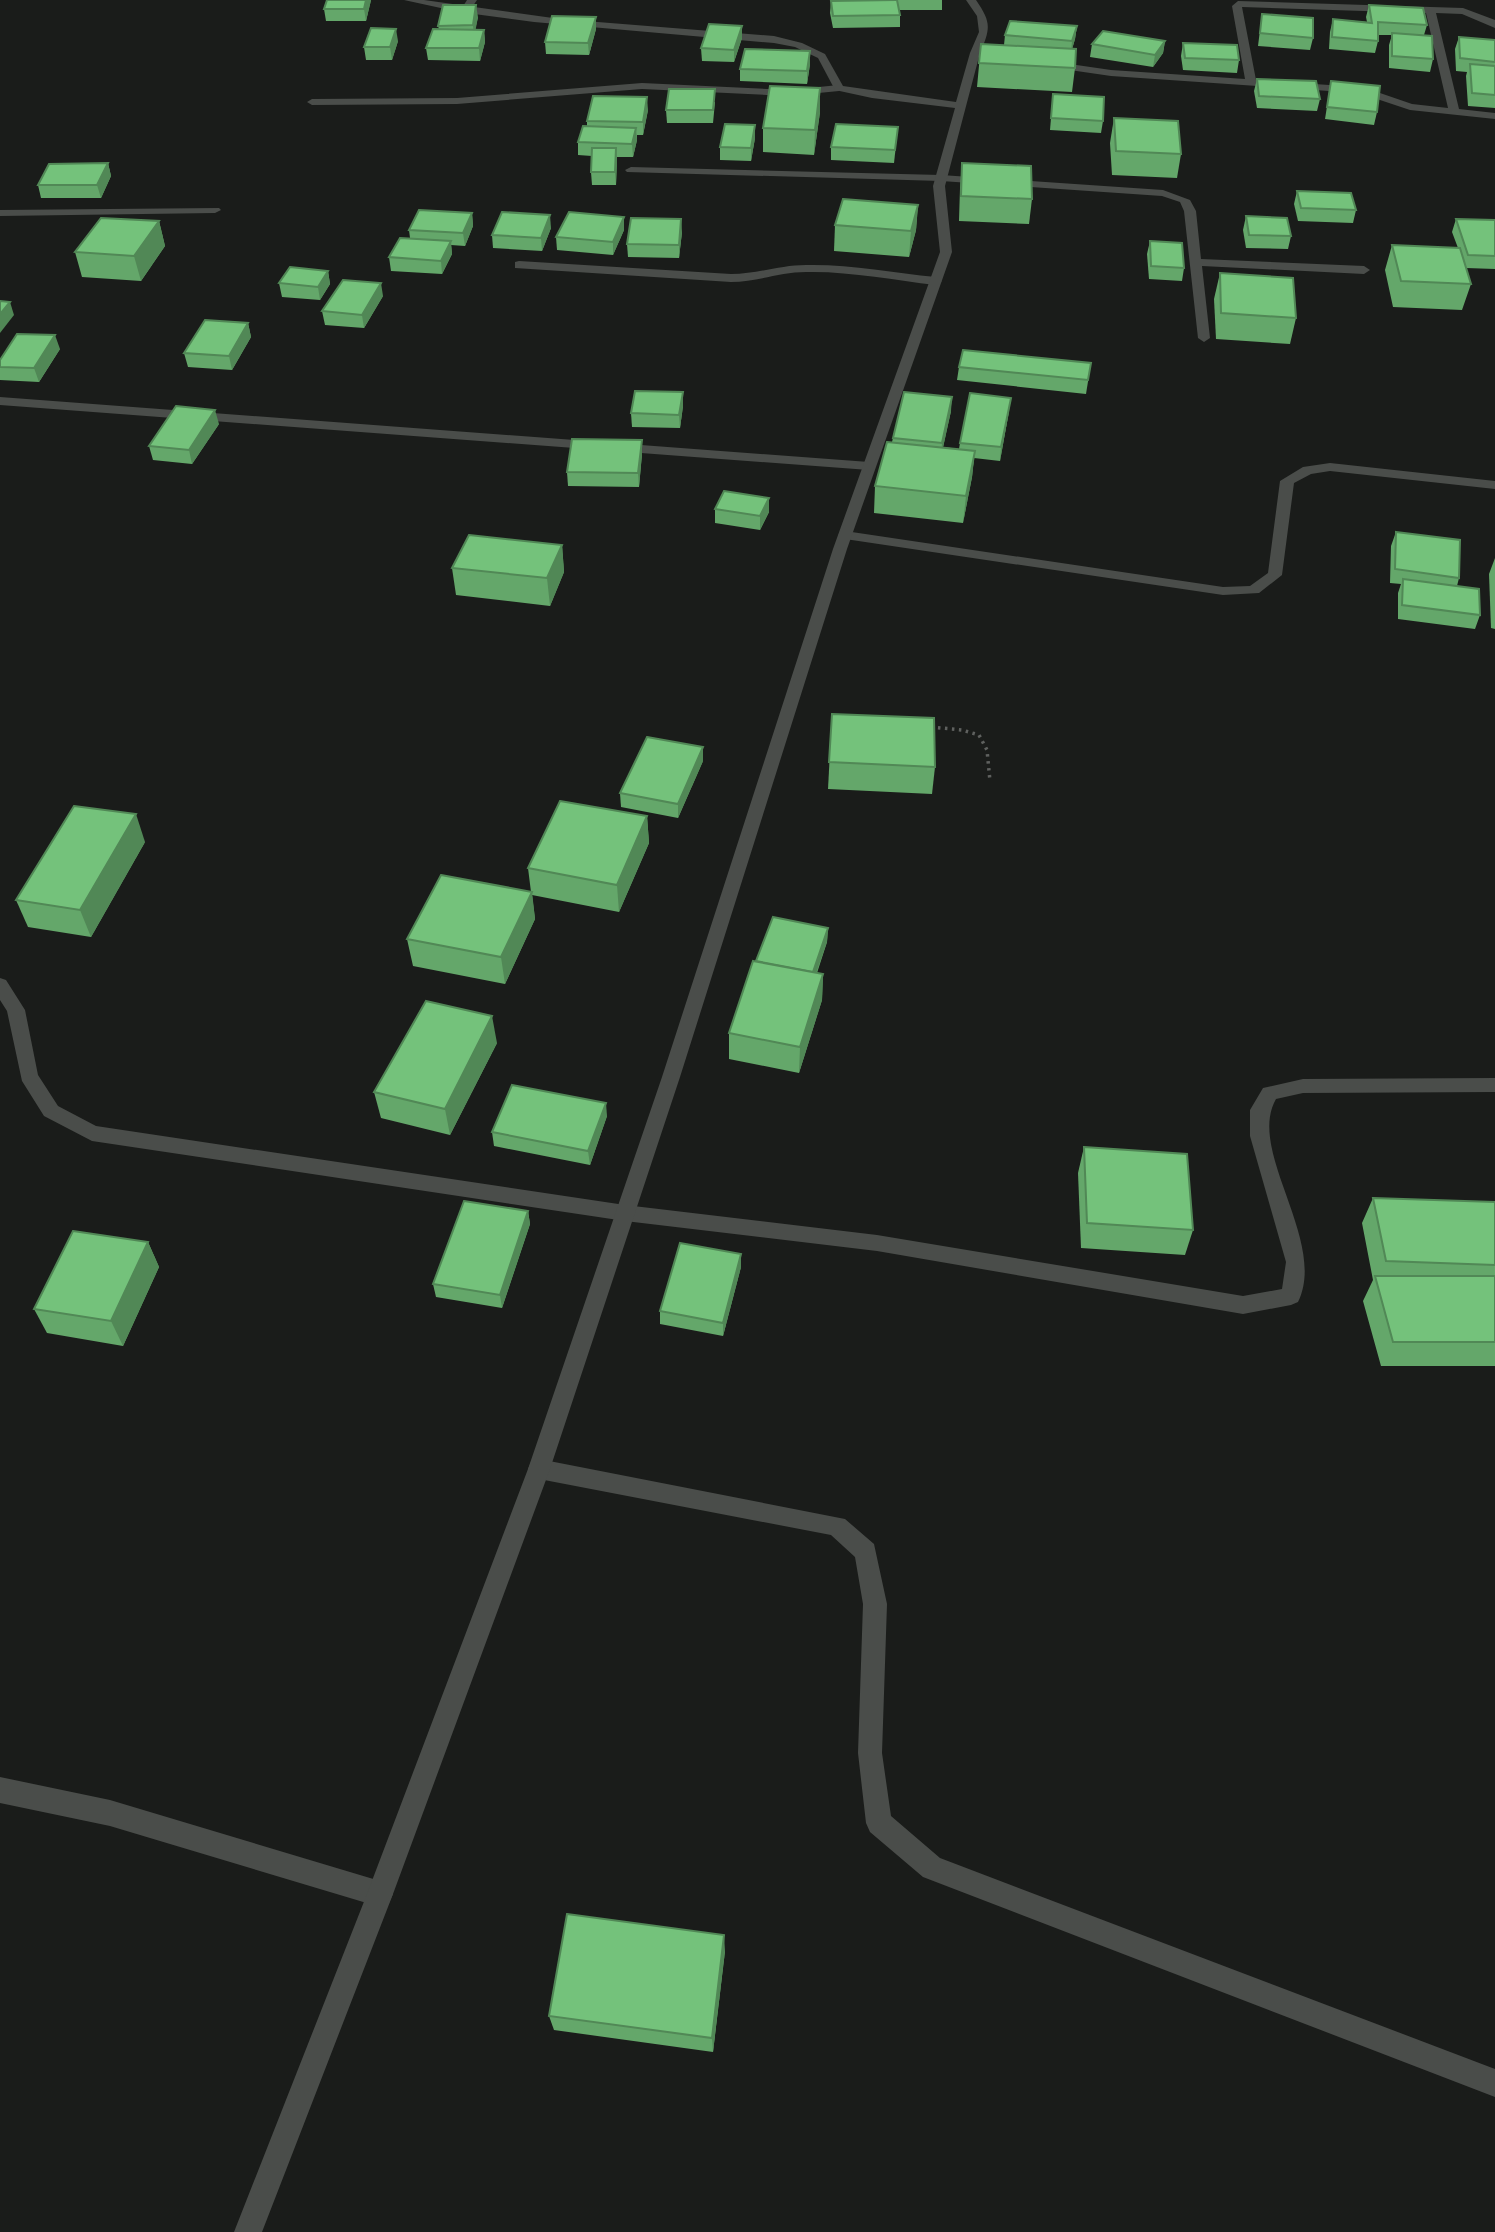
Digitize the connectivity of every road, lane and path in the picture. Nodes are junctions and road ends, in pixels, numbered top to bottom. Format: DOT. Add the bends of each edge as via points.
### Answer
graph roads {
  1 [pos="409,0"];
  2 [pos="472,0"];
  3 [pos="971,0"];
  4 [pos="1472,0"];
  5 [pos="1430,10"];
  6 [pos="465,11"];
  7 [pos="1476,14"];
  8 [pos="1495,25"];
  9 [pos="1043,63"];
  10 [pos="1251,83"];
  11 [pos="839,88"];
  12 [pos="312,102"];
  13 [pos="961,106"];
  14 [pos="1454,111"];
  15 [pos="1495,116"];
  16 [pos="631,170"];
  17 [pos="941,178"];
  18 [pos="215,210"];
  19 [pos="0,213"];
  20 [pos="1195,261"];
  21 [pos="519,265"];
  22 [pos="1364,270"];
  23 [pos="936,281"];
  24 [pos="1204,338"];
  25 [pos="0,401"];
  26 [pos="869,466"];
  27 [pos="1495,485"];
  28 [pos="845,535"];
  29 [pos="920,726"];
  30 [pos="990,781"];
  31 [pos="0,985"];
  32 [pos="1495,1085"];
  33 [pos="625,1213"];
  34 [pos="539,1469"];
  35 [pos="0,1790"];
  36 [pos="380,1894"];
  37 [pos="1495,2083"];
  38 [pos="248,2232"];
  1 -- 6 [label="street"];
  2 -- 6 [label="street"];
  3 -- 13 [label="street" via="982,16 982,54"];
  4 -- 7 [label="street"];
  5 -- 7 [label="street"];
  5 -- 10 [label="street" via="1241,3 1237,6"];
  5 -- 14 [label="street"];
  6 -- 11 [label="street" via="765,38 799,45 819,54"];
  7 -- 8 [label="street"];
  9 -- 10 [label="street" via="1111,74"];
  10 -- 14 [label="street" via="1344,89 1398,104"];
  11 -- 12 [label="street" via="763,94 643,86 473,100"];
  11 -- 13 [label="street"];
  13 -- 17 [label="street"];
  14 -- 15 [label="street"];
  16 -- 17 [label="street"];
  17 -- 20 [label="street" via="1129,190 1184,200 1190,211"];
  17 -- 23 [label="street" via="946,252"];
  18 -- 19 [label="street"];
  20 -- 22 [label="street"];
  20 -- 24 [label="street"];
  21 -- 23 [label="street" via="731,278 809,268"];
  23 -- 26 [label="street"];
  25 -- 26 [label="street"];
  26 -- 28 [label="street"];
  27 -- 28 [label="street" via="1330,467 1308,470 1287,481 1275,575 1254,590 1223,591"];
  28 -- 33 [label="street"];
  29 -- 30 [label="path" via="982,735"];
  31 -- 33 [label="street" via="16,1010 29,1076 51,1111 92,1133"];
  32 -- 33 [label="street" via="1303,1086 1270,1093 1260,1110 1260,1136 1296,1262 1292,1296 1243,1305 877,1242"];
  33 -- 34 [label="street"];
  34 -- 36 [label="street"];
  34 -- 37 [label="street" via="836,1525 866,1552 875,1604 870,1753 879,1824 932,1868"];
  35 -- 36 [label="street" via="110,1813"];
  36 -- 38 [label="street"];
}
